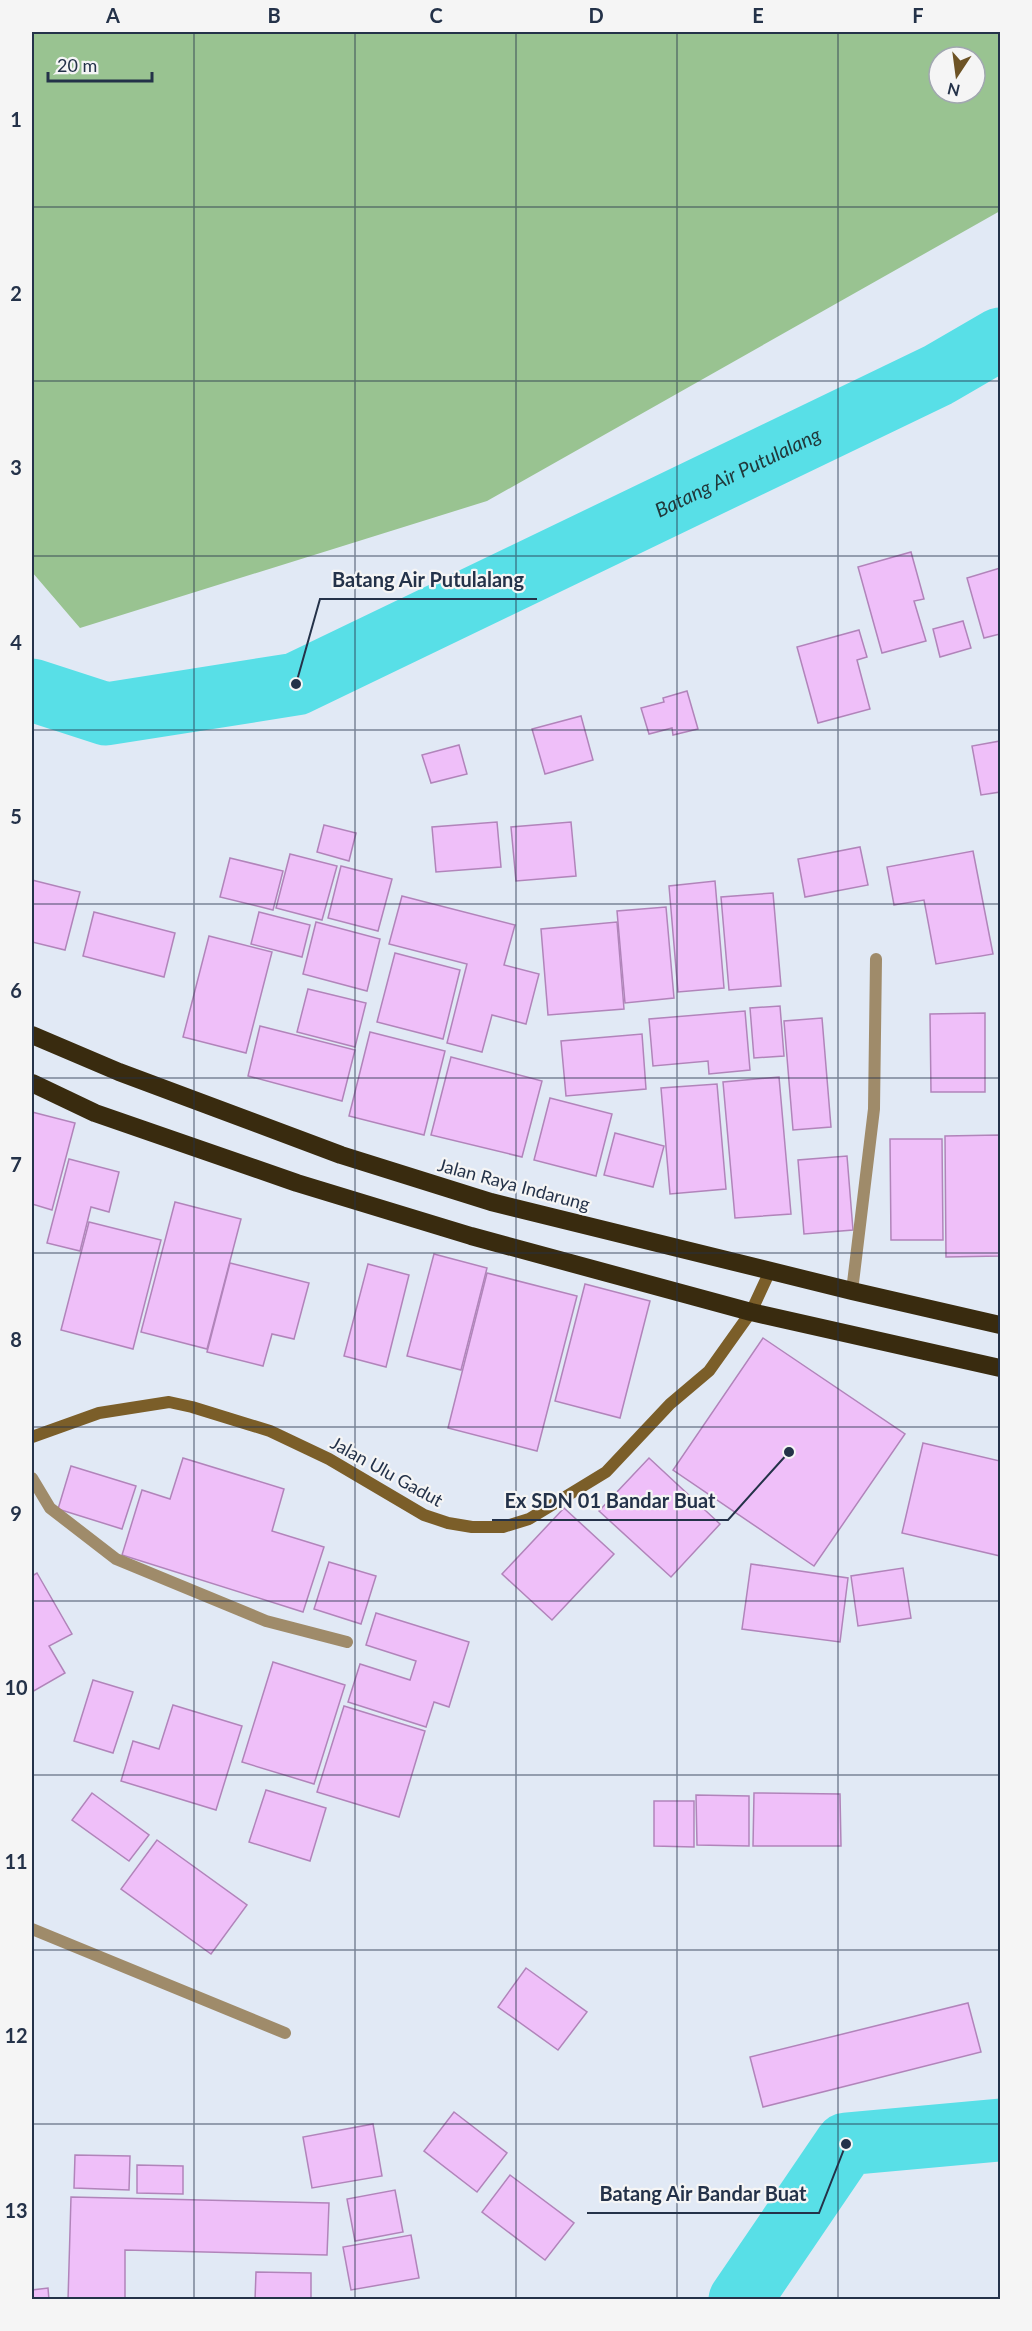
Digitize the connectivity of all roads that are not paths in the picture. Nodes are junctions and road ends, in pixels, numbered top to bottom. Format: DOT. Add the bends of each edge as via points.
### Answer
graph roads {
  1 [pos="876,959"];
  2 [pos="32,1035"];
  3 [pos="32,1083"];
  4 [pos="770,1271"];
  5 [pos="852,1291"];
  6 [pos="751,1312"];
  7 [pos="1000,1325"];
  8 [pos="1000,1368"];
  9 [pos="32,1437"];
  10 [pos="32,1478"];
  11 [pos="347,1642"];
  12 [pos="32,1929"];
  13 [pos="285,2033"];
  1 -- 5 [label="street" via="874,1109"];
  2 -- 4 [label="highway, Jalan Raya Indarung" via="341,1155 491,1202"];
  3 -- 6 [label="highway" via="95,1113 297,1184"];
  4 -- 5 [label="highway, Jalan Raya Indarung"];
  4 -- 6 [label="street, Jalan Ulu Gadut"];
  5 -- 7 [label="highway, Jalan Raya Indarung"];
  6 -- 8 [label="highway"];
  6 -- 9 [label="street, Jalan Ulu Gadut" via="709,1371 670,1404 606,1472 529,1519 502,1527 472,1527 424,1515 329,1459 270,1431 170,1402 99,1413"];
  10 -- 11 [label="street" via="50,1508 116,1558 266,1621"];
  12 -- 13 [label="street"];
}
